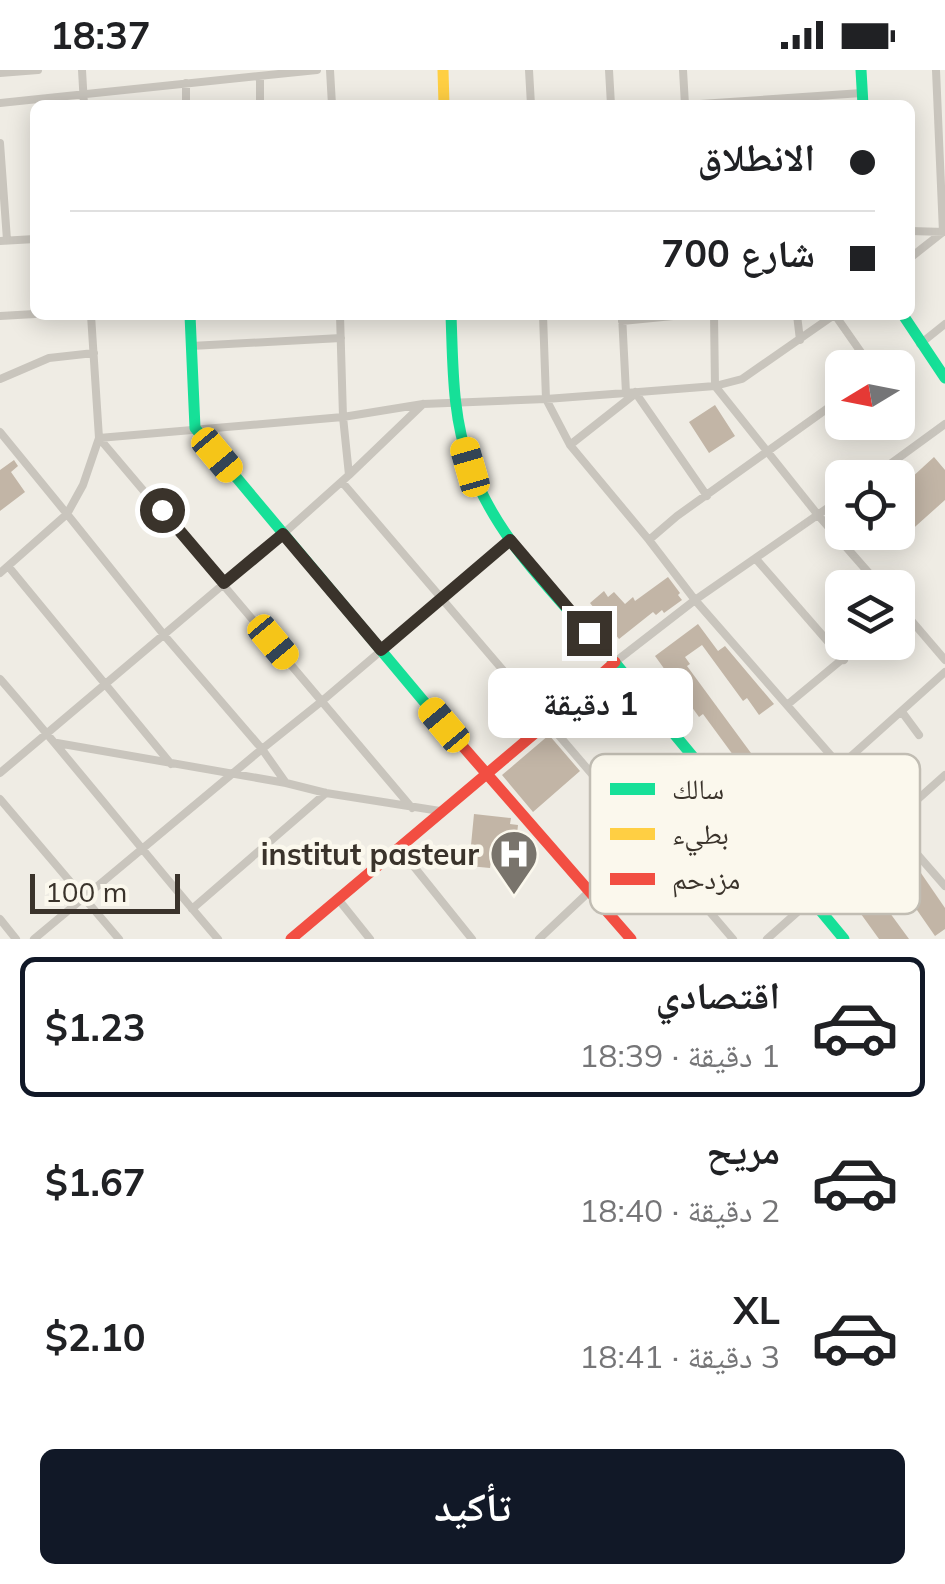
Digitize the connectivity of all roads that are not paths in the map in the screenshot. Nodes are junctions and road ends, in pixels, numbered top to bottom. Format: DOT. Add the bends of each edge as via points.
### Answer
graph roads {
  1 [pos="38,70"];
  2 [pos="82,70"];
  3 [pos="317,70"];
  4 [pos="330,70"];
  5 [pos="443,70"];
  6 [pos="529,70"];
  7 [pos="609,70"];
  8 [pos="682,70"];
  9 [pos="861,70"];
  10 [pos="936,70"];
  11 [pos="0,73"];
  12 [pos="260,77"];
  13 [pos="186,84"];
  14 [pos="941,91"];
  15 [pos="83,94"];
  16 [pos="862,99"];
  17 [pos="84,100"];
  18 [pos="186,100"];
  19 [pos="260,100"];
  20 [pos="332,100"];
  21 [pos="444,100"];
  22 [pos="532,100"];
  23 [pos="611,100"];
  24 [pos="685,100"];
  25 [pos="835,100"];
  26 [pos="0,103"];
  27 [pos="0,143"];
  28 [pos="915,232"];
  29 [pos="944,232"];
  30 [pos="30,238"];
  31 [pos="3,240"];
  32 [pos="915,254"];
  33 [pos="30,314"];
  34 [pos="0,316"];
  35 [pos="91,320"];
  36 [pos="190,320"];
  37 [pos="340,320"];
  38 [pos="452,320"];
  39 [pos="542,320"];
  40 [pos="622,320"];
  41 [pos="714,320"];
  42 [pos="798,320"];
  43 [pos="828,320"];
  44 [pos="838,320"];
  45 [pos="906,320"];
  46 [pos="945,324"];
  47 [pos="341,338"];
  48 [pos="800,340"];
  49 [pos="920,344"];
  50 [pos="191,346"];
  51 [pos="859,350"];
  52 [pos="94,353"];
  53 [pos="945,378"];
  54 [pos="0,379"];
  55 [pos="714,386"];
  56 [pos="632,392"];
  57 [pos="546,399"];
  58 [pos="455,402"];
  59 [pos="423,404"];
  60 [pos="825,410"];
  61 [pos="343,417"];
  62 [pos="945,424"];
  63 [pos="195,428"];
  64 [pos="0,432"];
  65 [pos="99,438"];
  66 [pos="570,445"];
  67 [pos="768,451"];
  68 [pos="896,460"];
  69 [pos="349,474"];
  70 [pos="342,482"];
  71 [pos="707,496"];
  72 [pos="825,510"];
  73 [pos="68,514"];
  74 [pos="818,515"];
  75 [pos="283,534"];
  76 [pos="510,540"];
  77 [pos="648,540"];
  78 [pos="756,559"];
  79 [pos="4,569"];
  80 [pos="866,570"];
  81 [pos="224,583"];
  82 [pos="440,600"];
  83 [pos="695,600"];
  84 [pos="915,627"];
  85 [pos="164,635"];
  86 [pos="825,638"];
  87 [pos="381,650"];
  88 [pos="844,660"];
  89 [pos="945,660"];
  90 [pos="614,662"];
  91 [pos="945,672"];
  92 [pos="0,679"];
  93 [pos="104,683"];
  94 [pos="322,701"];
  95 [pos="787,705"];
  96 [pos="902,712"];
  97 [pos="547,723"];
  98 [pos="46,732"];
  99 [pos="918,734"];
  100 [pos="57,744"];
  101 [pos="262,749"];
  102 [pos="690,754"];
  103 [pos="828,754"];
  104 [pos="854,754"];
  105 [pos="171,764"];
  106 [pos="590,771"];
  107 [pos="0,773"];
  108 [pos="230,775"];
  109 [pos="486,775"];
  110 [pos="945,775"];
  111 [pos="286,783"];
  112 [pos="326,793"];
  113 [pos="920,797"];
  114 [pos="0,799"];
  115 [pos="412,808"];
  116 [pos="440,810"];
  117 [pos="399,848"];
  118 [pos="141,850"];
  119 [pos="920,858"];
  120 [pos="945,886"];
  121 [pos="588,892"];
  122 [pos="85,898"];
  123 [pos="338,899"];
  124 [pos="192,910"];
  125 [pos="608,914"];
  126 [pos="712,914"];
  127 [pos="796,914"];
  128 [pos="823,914"];
  129 [pos="0,919"];
  130 [pos="779,929"];
  131 [pos="16,939"];
  132 [pos="34,939"];
  133 [pos="119,939"];
  134 [pos="218,939"];
  135 [pos="292,939"];
  136 [pos="370,939"];
  137 [pos="472,939"];
  138 [pos="539,939"];
  139 [pos="631,939"];
  140 [pos="733,939"];
  141 [pos="767,939"];
  142 [pos="787,939"];
  143 [pos="844,939"];
  1 -- 11 [label="street"];
  2 -- 15 [label="street"];
  3 -- 12 [label="street"];
  4 -- 20 [label="street"];
  5 -- 21 [label="street"];
  6 -- 22 [label="street"];
  7 -- 23 [label="street"];
  8 -- 24 [label="street"];
  9 -- 16 [label="street"];
  10 -- 14 [label="street"];
  12 -- 13 [label="street"];
  12 -- 19 [label="street"];
  13 -- 15 [label="street"];
  13 -- 18 [label="street"];
  14 -- 29 [label="street"];
  15 -- 17 [label="street"];
  15 -- 26 [label="street"];
  16 -- 25 [label="street"];
  27 -- 31 [label="street"];
  28 -- 29 [label="street"];
  29 -- 32 [label="street"];
  30 -- 31 [label="street"];
  33 -- 34 [label="street"];
  35 -- 52 [label="street"];
  36 -- 50 [label="street"];
  37 -- 47 [label="street"];
  38 -- 58 [label="street"];
  39 -- 57 [label="street"];
  40 -- 56 [label="street"];
  41 -- 55 [label="street"];
  42 -- 48 [label="street"];
  43 -- 48 [label="street"];
  44 -- 51 [label="street"];
  45 -- 49 [label="street"];
  46 -- 49 [label="street"];
  47 -- 50 [label="street"];
  47 -- 61 [label="street"];
  48 -- 55 [label="street" via="742,379"];
  49 -- 53 [label="street"];
  50 -- 63 [label="street"];
  52 -- 54 [label="street" via="49,358"];
  52 -- 65 [label="street"];
  55 -- 56 [label="street"];
  55 -- 67 [label="street"];
  56 -- 57 [label="street"];
  56 -- 66 [label="street"];
  56 -- 71 [label="street"];
  57 -- 58 [label="street"];
  57 -- 66 [label="street"];
  58 -- 59 [label="street"];
  58 -- 76 [label="street" via="470,467"];
  59 -- 61 [label="street"];
  59 -- 69 [label="street"];
  60 -- 67 [label="street"];
  61 -- 63 [label="street"];
  61 -- 69 [label="street"];
  62 -- 68 [label="street"];
  63 -- 65 [label="street"];
  63 -- 75 [label="street"];
  64 -- 73 [label="street"];
  65 -- 73 [label="street"];
  65 -- 81 [label="street"];
  66 -- 77 [label="street"];
  67 -- 71 [label="street"];
  67 -- 74 [label="street"];
  69 -- 70 [label="street"];
  70 -- 75 [label="street"];
  70 -- 82 [label="street"];
  71 -- 77 [label="street"];
  72 -- 74 [label="street"];
  73 -- 79 [label="street"];
  73 -- 85 [label="street"];
  74 -- 78 [label="street"];
  74 -- 80 [label="street"];
  75 -- 81 [label="street"];
  75 -- 87 [label="street"];
  76 -- 82 [label="street"];
  76 -- 90 [label="street"];
  77 -- 83 [label="street"];
  78 -- 83 [label="street"];
  78 -- 86 [label="street"];
  79 -- 93 [label="street"];
  81 -- 85 [label="street"];
  81 -- 94 [label="street"];
  82 -- 87 [label="street"];
  82 -- 97 [label="street"];
  83 -- 90 [label="street"];
  83 -- 95 [label="street"];
  84 -- 89 [label="street"];
  85 -- 93 [label="street"];
  85 -- 101 [label="street"];
  87 -- 94 [label="street"];
  87 -- 109 [label="street"];
  88 -- 95 [label="street"];
  90 -- 97 [label="street"];
  90 -- 102 [label="street"];
  91 -- 96 [label="street"];
  92 -- 98 [label="street"];
  93 -- 98 [label="street"];
  93 -- 105 [label="street"];
  94 -- 101 [label="street"];
  94 -- 115 [label="street"];
  95 -- 103 [label="street"];
  96 -- 99 [label="street"];
  96 -- 104 [label="street"];
  97 -- 106 [label="street"];
  97 -- 109 [label="street"];
  98 -- 100 [label="street"];
  98 -- 107 [label="street"];
  100 -- 105 [label="street"];
  100 -- 118 [label="street"];
  101 -- 108 [label="street"];
  101 -- 111 [label="street"];
  105 -- 108 [label="street"];
  108 -- 111 [label="street"];
  108 -- 118 [label="street"];
  109 -- 116 [label="street"];
  109 -- 121 [label="street"];
  110 -- 113 [label="street"];
  111 -- 112 [label="street"];
  112 -- 115 [label="street"];
  112 -- 124 [label="street"];
  114 -- 122 [label="street"];
  115 -- 116 [label="street"];
  116 -- 117 [label="street"];
  117 -- 123 [label="street"];
  117 -- 137 [label="street"];
  118 -- 122 [label="street"];
  118 -- 124 [label="street"];
  119 -- 120 [label="street"];
  121 -- 138 [label="street"];
  122 -- 132 [label="street"];
  122 -- 133 [label="street"];
  123 -- 135 [label="street"];
  123 -- 136 [label="street"];
  124 -- 134 [label="street"];
  125 -- 139 [label="street"];
  126 -- 140 [label="street"];
  127 -- 130 [label="street"];
  128 -- 143 [label="street"];
  129 -- 131 [label="street"];
  130 -- 141 [label="street"];
  130 -- 142 [label="street"];
}
